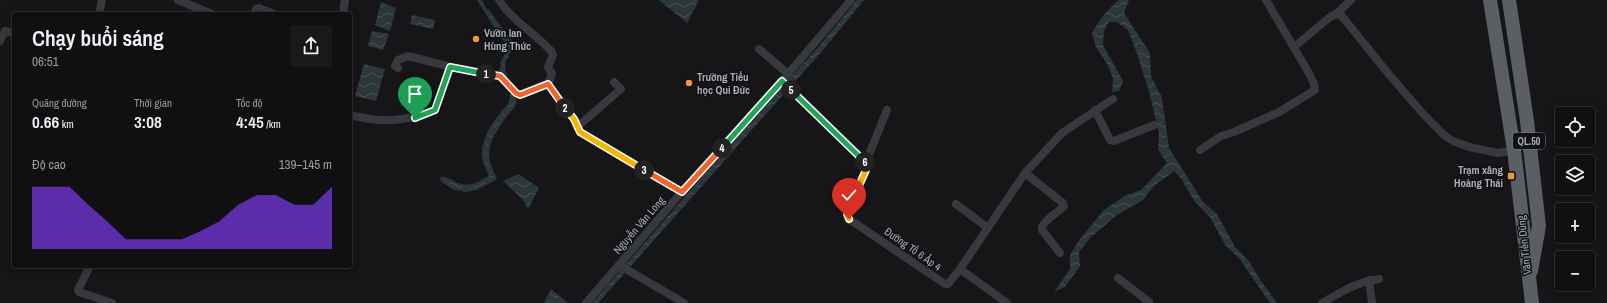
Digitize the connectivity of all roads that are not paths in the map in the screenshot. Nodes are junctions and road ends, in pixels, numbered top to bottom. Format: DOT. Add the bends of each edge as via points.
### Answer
graph roads {
  1 [pos="102,0"];
  2 [pos="178,0"];
  3 [pos="345,0"];
  4 [pos="499,0"];
  5 [pos="851,0"];
  6 [pos="1266,0"];
  7 [pos="1351,0"];
  8 [pos="1490,0"];
  9 [pos="1510,0"];
  10 [pos="99,12"];
  11 [pos="207,12"];
  12 [pos="255,12"];
  13 [pos="269,12"];
  14 [pos="343,12"];
  15 [pos="1336,14"];
  16 [pos="12,33"];
  17 [pos="0,41"];
  18 [pos="1294,47"];
  19 [pos="759,49"];
  20 [pos="450,67"];
  21 [pos="398,68"];
  22 [pos="788,74"];
  23 [pos="782,81"];
  24 [pos="614,82"];
  25 [pos="548,84"];
  26 [pos="1113,99"];
  27 [pos="887,110"];
  28 [pos="1095,110"];
  29 [pos="352,116"];
  30 [pos="1154,125"];
  31 [pos="577,127"];
  32 [pos="1200,150"];
  33 [pos="1514,150"];
  34 [pos="865,161"];
  35 [pos="1025,173"];
  36 [pos="682,192"];
  37 [pos="956,204"];
  38 [pos="988,228"];
  39 [pos="1060,253"];
  40 [pos="619,265"];
  41 [pos="89,268"];
  42 [pos="960,269"];
  43 [pos="1118,278"];
  44 [pos="1379,279"];
  45 [pos="1369,280"];
  46 [pos="1528,281"];
  47 [pos="1148,302"];
  48 [pos="112,303"];
  49 [pos="586,303"];
  50 [pos="684,303"];
  51 [pos="1007,303"];
  52 [pos="1322,303"];
  53 [pos="1372,303"];
  54 [pos="1532,303"];
  1 -- 10 [label="street"];
  2 -- 11 [label="street"];
  3 -- 14 [label="street"];
  4 -- 25 [label="street" via="526,30 551,51 553,55 548,67 552,74"];
  5 -- 22 [label="street, Nguyễn Văn Long"];
  6 -- 18 [label="street"];
  7 -- 15 [label="street"];
  8 -- 33 [label="highway, Văn Tiến Dũng / QL.50"];
  9 -- 46 [label="highway, Văn Tiến Dũng / QL.50" via="1539,226"];
  12 -- 13 [label="street" via="259,8"];
  15 -- 18 [label="street"];
  15 -- 33 [label="street" via="1341,15 1424,115 1444,135 1469,147 1498,153"];
  16 -- 17 [label="street" via="5,31"];
  18 -- 32 [label="street" via="1314,84 1314,91 1279,112 1221,136"];
  19 -- 22 [label="street"];
  20 -- 21 [label="street" via="408,56 398,60 395,66"];
  20 -- 25 [label="street" via="500,76 515,92 522,95"];
  20 -- 29 [label="street" via="435,110 415,118 396,121 367,120"];
  22 -- 23 [label="street, Nguyễn Văn Long"];
  23 -- 34 [label="street"];
  23 -- 36 [label="street, Nguyễn Văn Long"];
  24 -- 31 [label="street" via="621,89"];
  25 -- 31 [label="street"];
  26 -- 28 [label="street"];
  27 -- 34 [label="street"];
  28 -- 30 [label="street" via="1110,140 1114,141"];
  28 -- 35 [label="street" via="1062,133"];
  31 -- 36 [label="street" via="580,132"];
  33 -- 46 [label="highway, Văn Tiến Dũng / QL.50"];
  34 -- 42 [label="street, Đường Tổ 6 Ấp 4" via="866,170 849,208 849,219 942,283 948,284"];
  35 -- 38 [label="street"];
  35 -- 39 [label="street" via="1063,203 1064,206 1047,219 1042,227"];
  36 -- 40 [label="street, Nguyễn Văn Long"];
  37 -- 38 [label="street"];
  38 -- 42 [label="street"];
  40 -- 49 [label="street, Nguyễn Văn Long"];
  40 -- 50 [label="street"];
  41 -- 48 [label="street" via="79,292"];
  42 -- 51 [label="street"];
  43 -- 47 [label="street"];
  44 -- 45 [label="street"];
  45 -- 52 [label="street" via="1354,285"];
  45 -- 53 [label="street"];
  46 -- 54 [label="highway, QL.50"];
}
